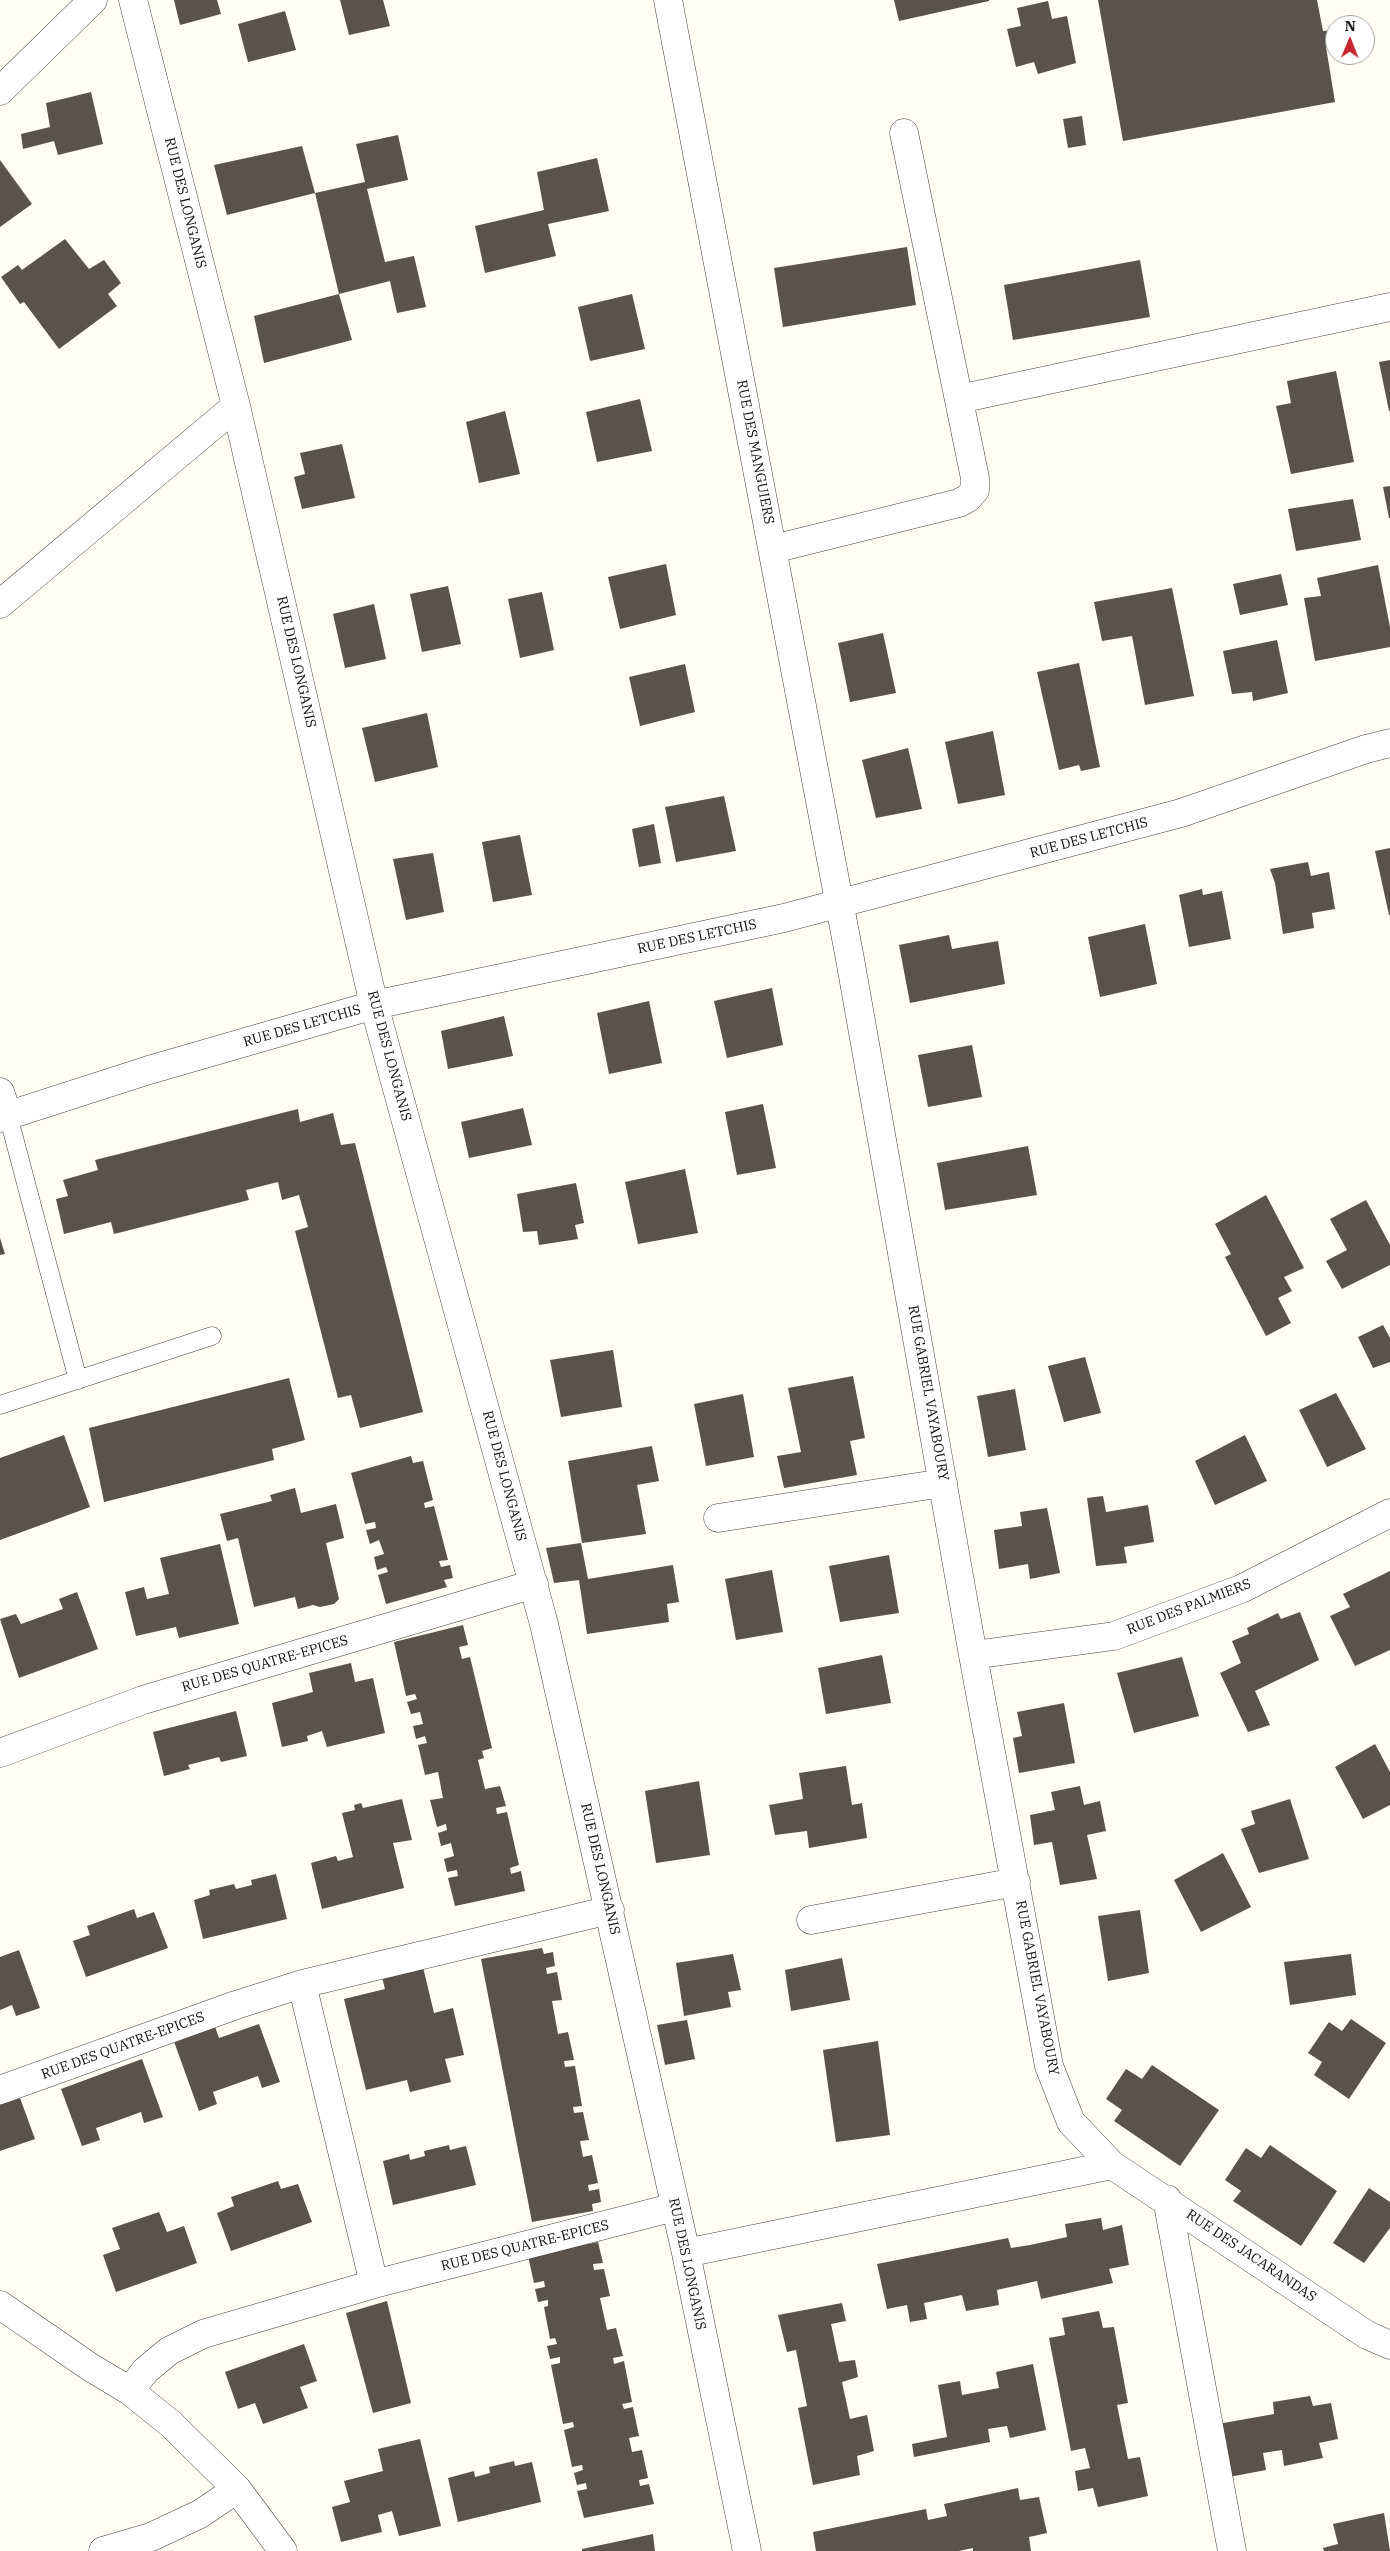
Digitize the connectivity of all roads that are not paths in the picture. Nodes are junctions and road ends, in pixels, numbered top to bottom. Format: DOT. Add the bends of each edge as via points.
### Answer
graph roads {
  1 [pos="93,0"];
  2 [pos="133,0"];
  3 [pos="668,0"];
  4 [pos="0,91"];
  5 [pos="904,133"];
  6 [pos="1390,307"];
  7 [pos="959,399"];
  8 [pos="236,406"];
  9 [pos="773,549"];
  10 [pos="0,604"];
  11 [pos="1390,743"];
  12 [pos="840,904"];
  13 [pos="374,1005"];
  14 [pos="3,1108"];
  15 [pos="212,1336"];
  16 [pos="78,1380"];
  17 [pos="0,1406"];
  18 [pos="943,1483"];
  19 [pos="1390,1513"];
  20 [pos="718,1518"];
  21 [pos="534,1584"];
  22 [pos="974,1655"];
  23 [pos="0,1753"];
  24 [pos="1016,1882"];
  25 [pos="610,1910"];
  26 [pos="811,1920"];
  27 [pos="302,1984"];
  28 [pos="0,2090"];
  29 [pos="1112,2165"];
  30 [pos="1167,2199"];
  31 [pos="675,2207"];
  32 [pos="686,2253"];
  33 [pos="374,2284"];
  34 [pos="0,2305"];
  35 [pos="1390,2345"];
  36 [pos="130,2391"];
  37 [pos="237,2489"];
  38 [pos="103,2551"];
  39 [pos="283,2551"];
  40 [pos="747,2551"];
  41 [pos="1232,2551"];
  1 -- 4 [label="street"];
  2 -- 8 [label="street, RUE DES LONGANIS"];
  3 -- 9 [label="street, RUE DES MANGUIERS"];
  5 -- 7 [label="street"];
  6 -- 7 [label="street"];
  7 -- 9 [label="street" via="975,478 975,490 968,498 959,503"];
  8 -- 10 [label="street"];
  8 -- 13 [label="street, RUE DES LONGANIS"];
  9 -- 12 [label="street, RUE DES MANGUIERS"];
  11 -- 12 [label="street, RUE DES LETCHIS" via="1181,813"];
  12 -- 13 [label="street, RUE DES LETCHIS"];
  12 -- 18 [label="street, RUE GABRIEL VAYABOURY"];
  13 -- 14 [label="street, RUE DES LETCHIS" via="150,1070"];
  13 -- 21 [label="street, RUE DES LONGANIS"];
  14 -- 16 [label="lane"];
  15 -- 16 [label="lane"];
  16 -- 17 [label="lane"];
  18 -- 20 [label="street"];
  18 -- 22 [label="street, RUE GABRIEL VAYABOURY"];
  19 -- 22 [label="street, RUE DES PALMIERS" via="1242,1589 1114,1636"];
  21 -- 23 [label="street, RUE DES QUATRE-EPICES" via="143,1700"];
  21 -- 25 [label="street, RUE DES LONGANIS"];
  22 -- 24 [label="street, RUE GABRIEL VAYABOURY"];
  24 -- 26 [label="street, RUE GABRIEL VAYABOURY"];
  24 -- 29 [label="street, RUE GABRIEL VAYABOURY" via="1049,2066 1071,2122"];
  25 -- 27 [label="street, RUE DES QUATRE-EPICES"];
  25 -- 31 [label="street, RUE DES LONGANIS"];
  27 -- 28 [label="street, RUE DES QUATRE-EPICES"];
  27 -- 33 [label="street"];
  29 -- 30 [label="street, RUE DES JACARANDAS"];
  29 -- 32 [label="street"];
  30 -- 35 [label="street, RUE DES JACARANDAS" via="1367,2335"];
  30 -- 41 [label="street"];
  31 -- 32 [label="street, RUE DES LONGANIS"];
  31 -- 33 [label="street, RUE DES QUATRE-EPICES"];
  32 -- 40 [label="street, RUE DES LONGANIS"];
  33 -- 36 [label="street, RUE DES QUATRE-EPICES" via="203,2334 169,2351 146,2371"];
  34 -- 36 [label="street"];
  36 -- 37 [label="street" via="171,2424"];
  37 -- 38 [label="street" via="200,2514 151,2538"];
  37 -- 39 [label="street"];
}
